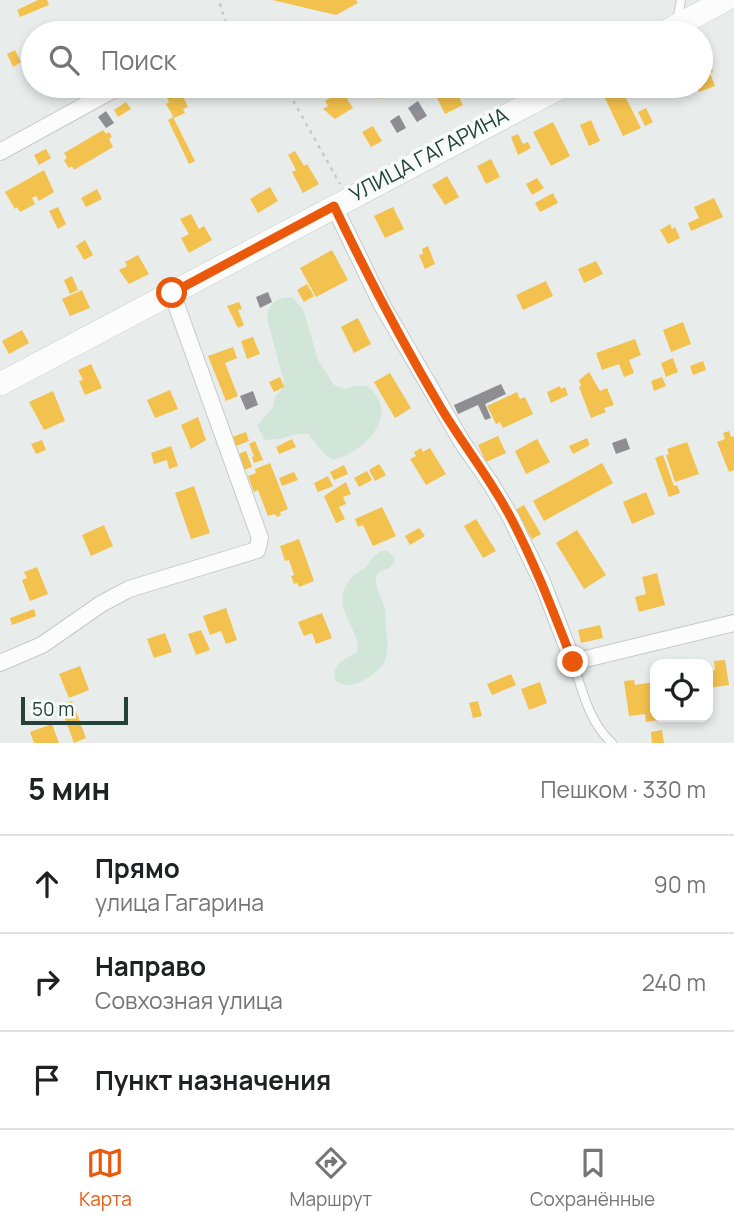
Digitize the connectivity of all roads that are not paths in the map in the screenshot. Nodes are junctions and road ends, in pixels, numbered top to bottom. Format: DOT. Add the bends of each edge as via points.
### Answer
graph roads {
  1 [pos="681,0"];
  2 [pos="725,0"];
  3 [pos="673,21"];
  4 [pos="686,21"];
  5 [pos="98,98"];
  6 [pos="540,98"];
  7 [pos="0,152"];
  8 [pos="341,202"];
  9 [pos="172,293"];
  10 [pos="0,384"];
  11 [pos="734,623"];
  12 [pos="573,662"];
  13 [pos="0,663"];
  14 [pos="612,743"];
  1 -- 3 [label="lane"];
  2 -- 4 [label="main road"];
  5 -- 7 [label="street"];
  6 -- 8 [label="main road, УЛИЦА ГАГАРИНА"];
  8 -- 9 [label="main road, УЛИЦА ГАГАРИНА"];
  8 -- 12 [label="street" via="388,316 511,518"];
  9 -- 10 [label="main road, УЛИЦА ГАГАРИНА"];
  9 -- 13 [label="street" via="260,538 257,550 129,589 42,645"];
  11 -- 12 [label="street"];
  12 -- 14 [label="lane" via="592,715"];
}
